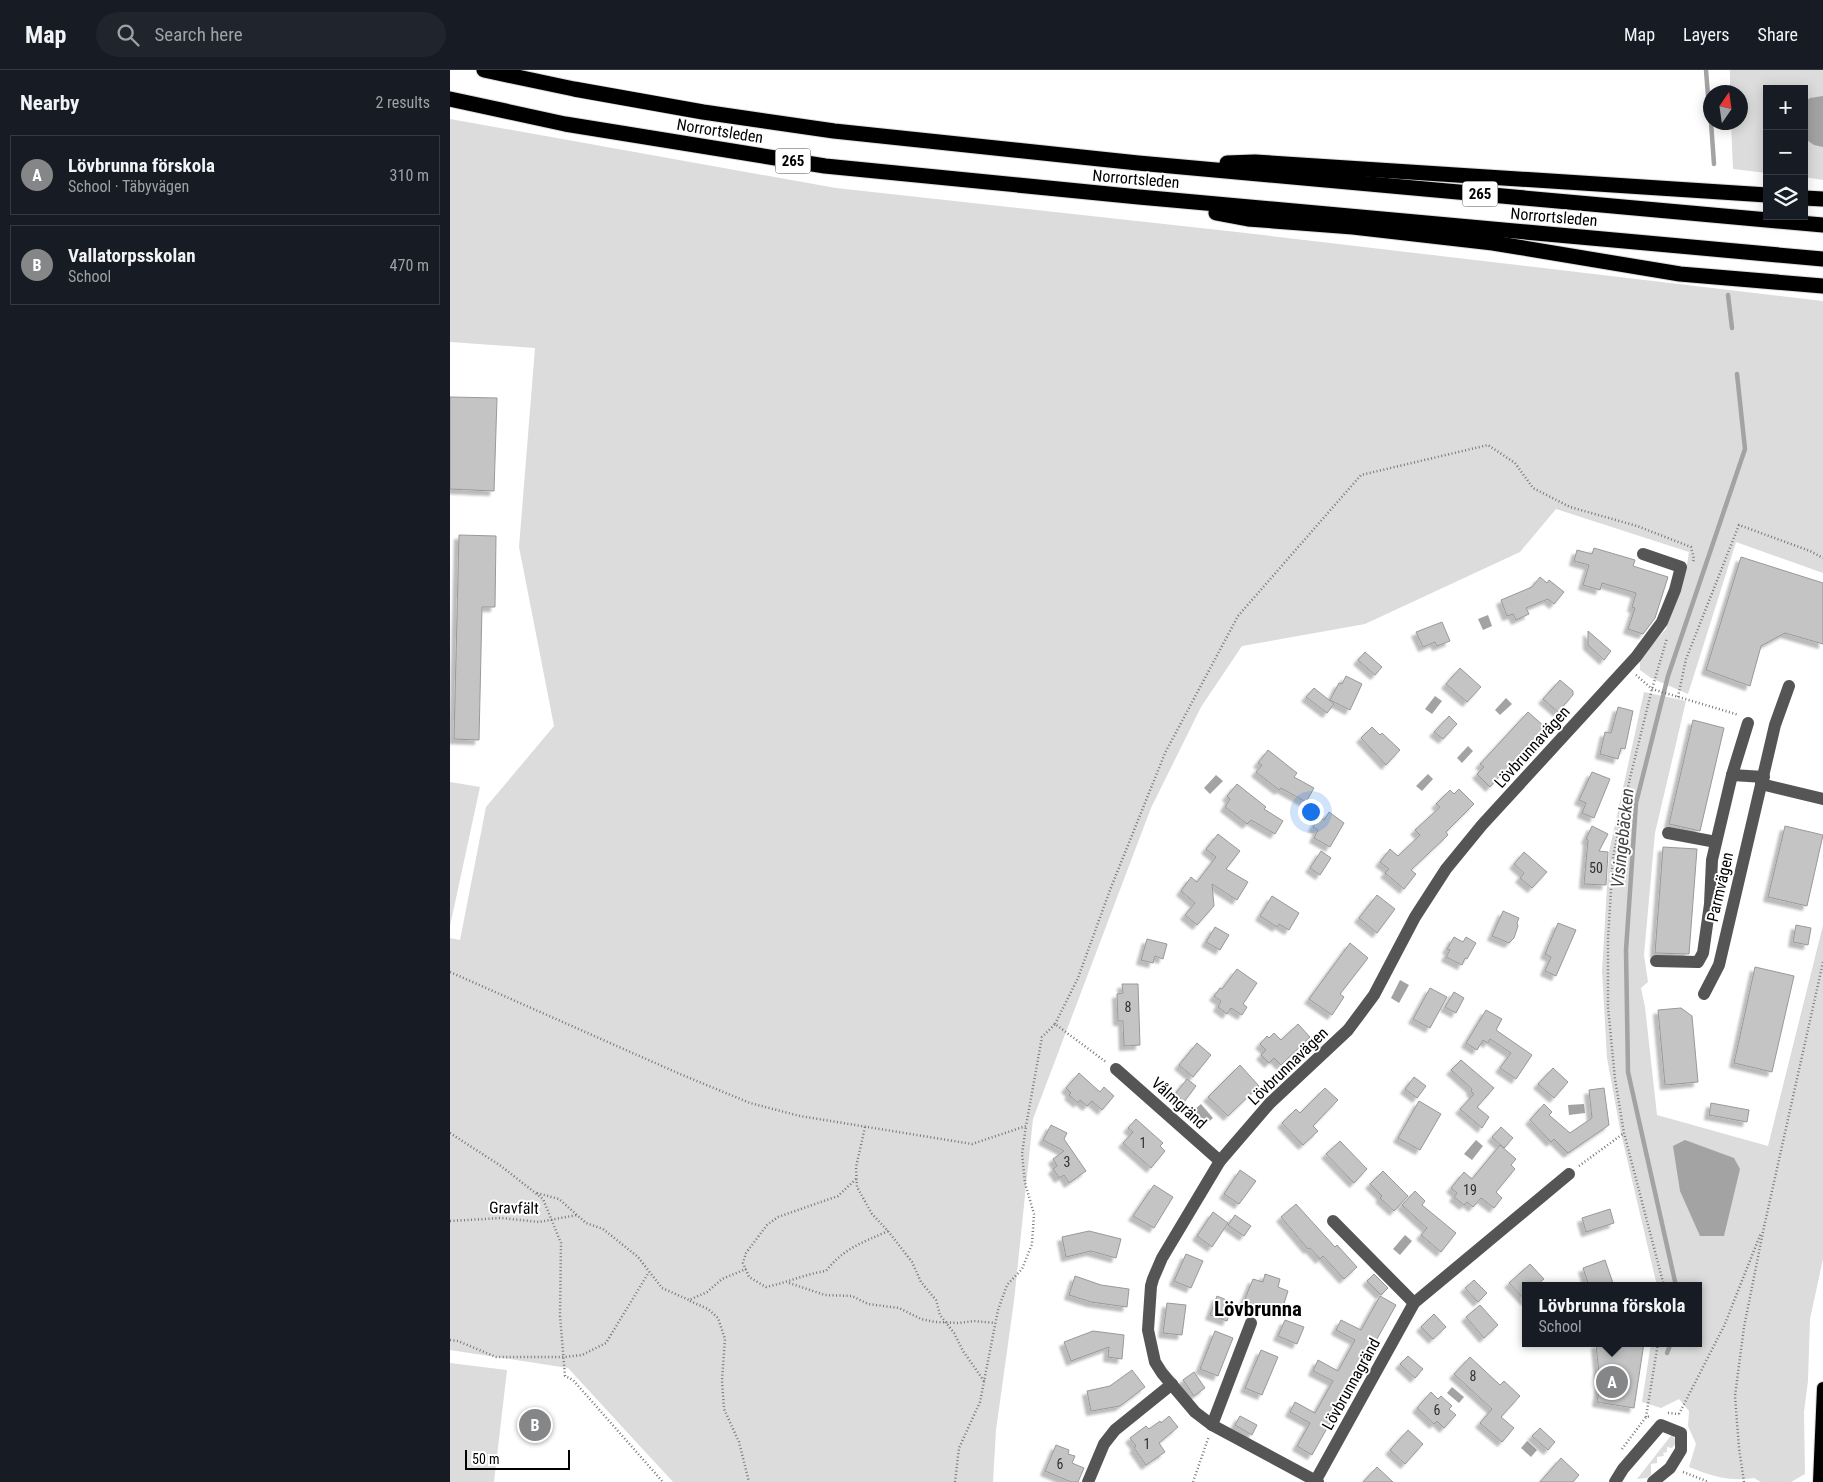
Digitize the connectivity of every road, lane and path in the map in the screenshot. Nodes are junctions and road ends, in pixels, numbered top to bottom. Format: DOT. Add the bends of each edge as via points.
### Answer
graph roads {
  1 [pos="484,70"];
  2 [pos="450,99"];
  3 [pos="1138,163"];
  4 [pos="1763,195"];
  5 [pos="1139,197"];
  6 [pos="1808,198"];
  7 [pos="1823,199"];
  8 [pos="1823,225"];
  9 [pos="1823,258"];
  10 [pos="1823,286"];
  11 [pos="1643,554"];
  12 [pos="1823,558"];
  13 [pos="1691,567"];
  14 [pos="1668,636"];
  15 [pos="1636,657"];
  16 [pos="1789,686"];
  17 [pos="1652,689"];
  18 [pos="1678,697"];
  19 [pos="1744,719"];
  20 [pos="1732,776"];
  21 [pos="1762,781"];
  22 [pos="1823,799"];
  23 [pos="1668,833"];
  24 [pos="1716,842"];
  25 [pos="1710,904"];
  26 [pos="1732,908"];
  27 [pos="1656,961"];
  28 [pos="1823,962"];
  29 [pos="450,972"];
  30 [pos="1704,994"];
  31 [pos="1055,1024"];
  32 [pos="1116,1069"];
  33 [pos="1026,1126"];
  34 [pos="865,1127"];
  35 [pos="450,1133"];
  36 [pos="1624,1133"];
  37 [pos="1220,1161"];
  38 [pos="1569,1174"];
  39 [pos="856,1179"];
  40 [pos="534,1192"];
  41 [pos="577,1215"];
  42 [pos="450,1221"];
  43 [pos="1334,1221"];
  44 [pos="1764,1227"];
  45 [pos="888,1231"];
  46 [pos="746,1269"];
  47 [pos="649,1272"];
  48 [pos="787,1282"];
  49 [pos="1663,1282"];
  50 [pos="688,1300"];
  51 [pos="1414,1303"];
  52 [pos="946,1323"];
  53 [pos="995,1323"];
  54 [pos="1251,1323"];
  55 [pos="450,1340"];
  56 [pos="1657,1347"];
  57 [pos="564,1357"];
  58 [pos="984,1381"];
  59 [pos="1172,1384"];
  60 [pos="1823,1388"];
  61 [pos="1679,1414"];
  62 [pos="1646,1417"];
  63 [pos="1212,1425"];
  64 [pos="1678,1470"];
  65 [pos="1317,1481"];
  66 [pos="663,1482"];
  67 [pos="749,1482"];
  68 [pos="955,1482"];
  69 [pos="1088,1482"];
  70 [pos="1193,1482"];
  71 [pos="1615,1482"];
  72 [pos="1653,1482"];
  73 [pos="1709,1482"];
  74 [pos="1744,1482"];
  75 [pos="1819,1482"];
  1 -- 3 [label="highway, Norrortsleden / 265" via="703,112 815,129"];
  2 -- 5 [label="highway, Norrortsleden / 265" via="565,124 825,166"];
  3 -- 4 [label="highway" via="1255,162"];
  3 -- 8 [label="highway, Norrortsleden / 265"];
  5 -- 9 [label="highway, Norrortsleden / 265"];
  5 -- 10 [label="highway" via="1248,219 1493,243 1680,274"];
  6 -- 7 [label="highway"];
  11 -- 15 [label="street, Lövbrunnavägen" via="1681,567 1662,622"];
  12 -- 18 [label="path" via="1739,525 1686,659"];
  13 -- 31 [label="path" via="1694,559 1691,547 1637,526 1570,507 1533,488 1515,462 1488,445 1361,475 1238,616 1165,753 1078,978"];
  14 -- 17 [label="path"];
  15 -- 17 [label="path" via="1634,674"];
  15 -- 37 [label="street, Lövbrunnavägen" via="1482,825 1446,869 1415,917 1374,995 1348,1030 1270,1103"];
  16 -- 21 [label="street, Parmvägen"];
  17 -- 18 [label="path"];
  17 -- 36 [label="path" via="1614,857 1608,939 1608,1007"];
  18 -- 19 [label="path"];
  19 -- 20 [label="street"];
  20 -- 21 [label="street"];
  20 -- 24 [label="street"];
  21 -- 22 [label="street"];
  21 -- 26 [label="street, Parmvägen"];
  23 -- 24 [label="street"];
  24 -- 25 [label="street"];
  25 -- 26 [label="street"];
  25 -- 27 [label="street" via="1703,953 1698,962"];
  26 -- 30 [label="street, Parmvägen" via="1719,964"];
  28 -- 44 [label="path"];
  29 -- 34 [label="path" via="750,1102 800,1116"];
  31 -- 32 [label="path"];
  31 -- 33 [label="path" via="1042,1037"];
  32 -- 37 [label="street, Vålmgränd"];
  33 -- 34 [label="path" via="972,1144"];
  33 -- 53 [label="path" via="1022,1154 1025,1183 1034,1214 1032,1244 1022,1269 1007,1285"];
  34 -- 39 [label="path"];
  35 -- 40 [label="path" via="502,1166"];
  36 -- 38 [label="path"];
  36 -- 49 [label="path"];
  37 -- 59 [label="street, Lövbrunnavägen" via="1162,1258 1151,1286 1150,1345 1155,1362"];
  38 -- 51 [label="street, Lövbrunnagränd"];
  39 -- 45 [label="path" via="872,1214"];
  39 -- 46 [label="path" via="838,1196 778,1217 767,1225 746,1253 743,1263"];
  40 -- 41 [label="path" via="559,1199"];
  40 -- 57 [label="path" via="543,1199 561,1243 560,1316"];
  41 -- 42 [label="path, Gravfält" via="539,1222 502,1218"];
  41 -- 47 [label="path" via="586,1223 603,1229 638,1257"];
  43 -- 51 [label="street"];
  44 -- 61 [label="path" via="1724,1326"];
  44 -- 74 [label="path" via="1744,1327 1735,1396"];
  45 -- 48 [label="path" via="853,1246 837,1257 826,1271"];
  45 -- 52 [label="path" via="936,1300"];
  46 -- 48 [label="path" via="749,1277 766,1287"];
  46 -- 50 [label="path"];
  47 -- 50 [label="path" via="662,1288"];
  47 -- 57 [label="path" via="606,1344 582,1355"];
  48 -- 52 [label="path" via="825,1294 852,1296 868,1304 899,1308 921,1319"];
  50 -- 67 [label="path" via="708,1309 718,1318 726,1339 722,1380 724,1409 739,1442"];
  51 -- 65 [label="street, Lövbrunnagränd"];
  52 -- 53 [label="path"];
  52 -- 58 [label="path"];
  53 -- 58 [label="path"];
  54 -- 63 [label="street"];
  55 -- 57 [label="path" via="496,1357"];
  56 -- 62 [label="path"];
  57 -- 66 [label="path" via="565,1376 573,1380"];
  58 -- 68 [label="path" via="980,1402 959,1448"];
  59 -- 63 [label="street, Lövbrunnavägen"];
  59 -- 69 [label="street" via="1115,1430 1104,1444"];
  60 -- 75 [label="main road"];
  63 -- 65 [label="street, Lövbrunnavägen"];
  63 -- 70 [label="path"];
  64 -- 73 [label="path"];
  71 -- 72 [label="street" via="1661,1425 1681,1433 1681,1450 1670,1468"];
}
